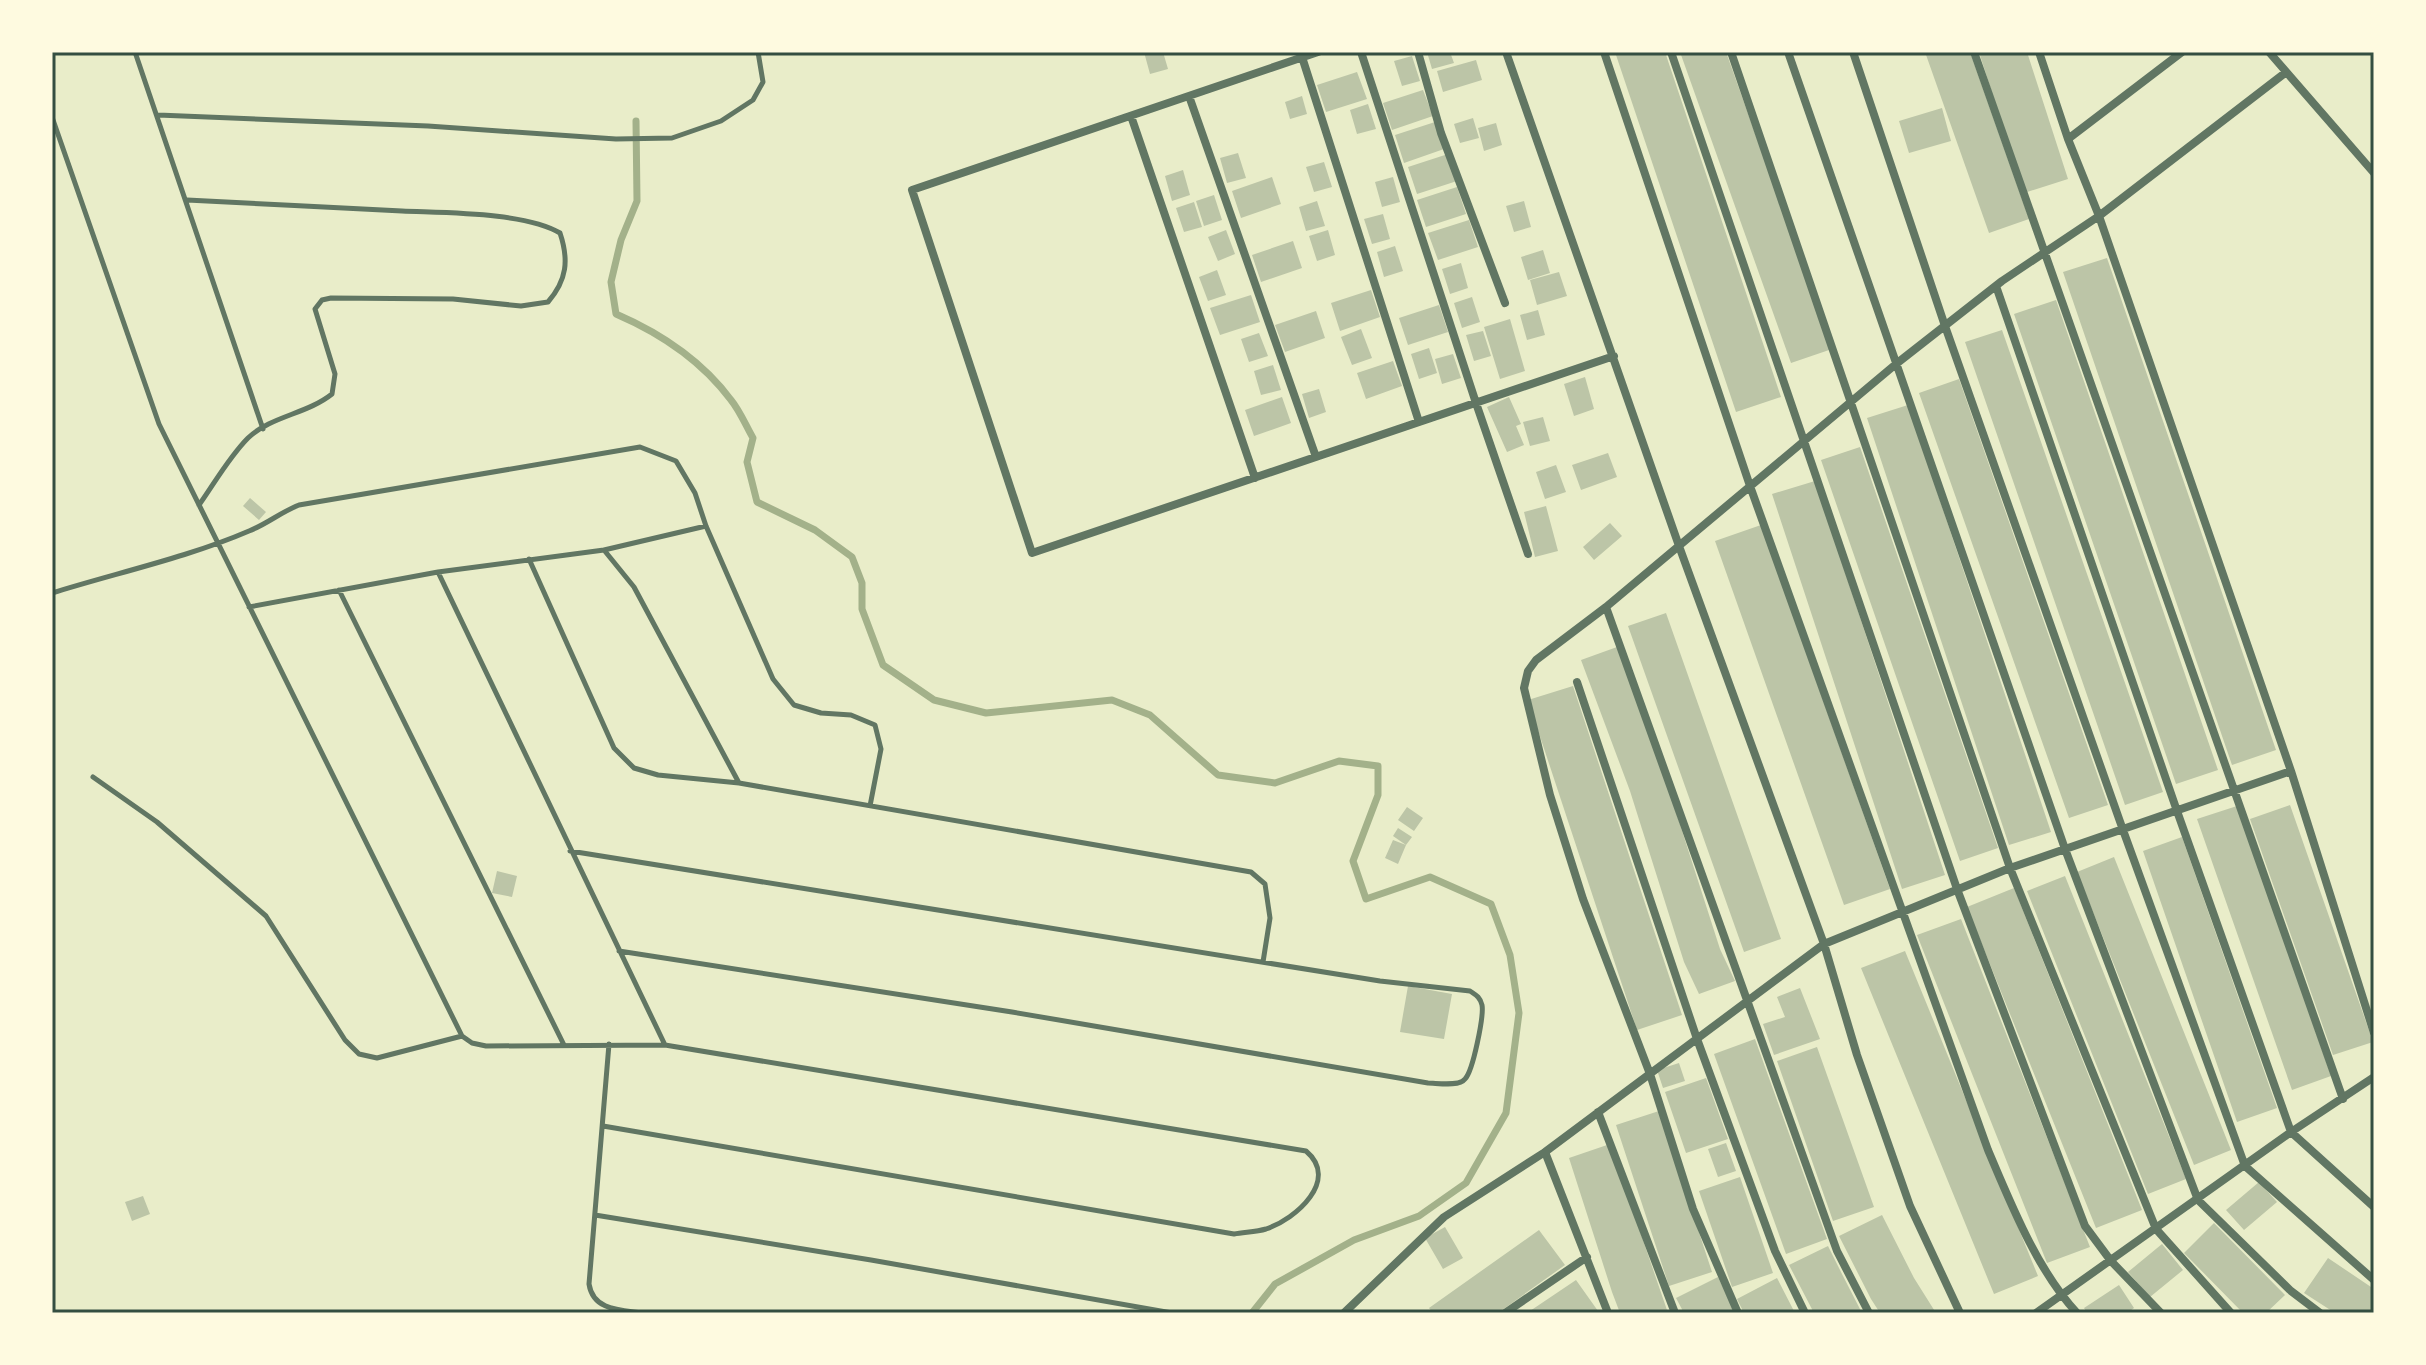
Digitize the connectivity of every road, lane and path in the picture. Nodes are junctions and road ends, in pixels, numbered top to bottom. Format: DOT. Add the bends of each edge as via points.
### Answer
graph roads {
  1 [pos="135,52"];
  2 [pos="758,52"];
  3 [pos="1318,52"];
  4 [pos="1361,52"];
  5 [pos="1418,52"];
  6 [pos="1506,52"];
  7 [pos="1604,52"];
  8 [pos="1671,52"];
  9 [pos="1731,52"];
  10 [pos="1788,52"];
  11 [pos="1853,52"];
  12 [pos="1974,52"];
  13 [pos="2039,52"];
  14 [pos="2182,52"];
  15 [pos="2269,52"];
  16 [pos="1302,57"];
  17 [pos="2285,73"];
  18 [pos="1189,96"];
  19 [pos="158,115"];
  20 [pos="1131,116"];
  21 [pos="52,117"];
  22 [pos="2068,139"];
  23 [pos="2374,173"];
  24 [pos="187,200"];
  25 [pos="2099,216"];
  26 [pos="2043,254"];
  27 [pos="1996,286"];
  28 [pos="1505,303"];
  29 [pos="1945,326"];
  30 [pos="1614,356"];
  31 [pos="1896,364"];
  32 [pos="1852,401"];
  33 [pos="1476,403"];
  34 [pos="1419,422"];
  35 [pos="263,429"];
  36 [pos="1803,442"];
  37 [pos="1316,457"];
  38 [pos="1255,478"];
  39 [pos="1750,486"];
  40 [pos="199,505"];
  41 [pos="706,526"];
  42 [pos="217,543"];
  43 [pos="1679,546"];
  44 [pos="604,550"];
  45 [pos="1528,554"];
  46 [pos="529,559"];
  47 [pos="438,572"];
  48 [pos="339,590"];
  49 [pos="52,593"];
  50 [pos="249,607"];
  51 [pos="1606,607"];
  52 [pos="1577,682"];
  53 [pos="2291,771"];
  54 [pos="93,777"];
  55 [pos="739,783"];
  56 [pos="2233,791"];
  57 [pos="870,806"];
  58 [pos="2177,811"];
  59 [pos="2123,830"];
  60 [pos="2065,849"];
  61 [pos="570,851"];
  62 [pos="2010,868"];
  63 [pos="1957,889"];
  64 [pos="1903,911"];
  65 [pos="1824,944"];
  66 [pos="619,951"];
  67 [pos="1263,962"];
  68 [pos="1747,1003"];
  69 [pos="2374,1033"];
  70 [pos="462,1036"];
  71 [pos="1697,1039"];
  72 [pos="609,1044"];
  73 [pos="564,1045"];
  74 [pos="665,1045"];
  75 [pos="1650,1074"];
  76 [pos="2374,1077"];
  77 [pos="2343,1099"];
  78 [pos="1598,1112"];
  79 [pos="603,1126"];
  80 [pos="2291,1132"];
  81 [pos="1545,1152"];
  82 [pos="2245,1166"];
  83 [pos="2198,1200"];
  84 [pos="2374,1207"];
  85 [pos="595,1215"];
  86 [pos="2156,1229"];
  87 [pos="1587,1257"];
  88 [pos="2111,1261"];
  89 [pos="2374,1280"];
  90 [pos="2061,1296"];
  91 [pos="641,1313"];
  92 [pos="1172,1313"];
  93 [pos="1344,1313"];
  94 [pos="1505,1313"];
  95 [pos="1608,1313"];
  96 [pos="1675,1313"];
  97 [pos="1738,1313"];
  98 [pos="1805,1313"];
  99 [pos="1869,1313"];
  100 [pos="1960,1313"];
  101 [pos="2036,1313"];
  102 [pos="2077,1313"];
  103 [pos="2161,1313"];
  104 [pos="2231,1313"];
  105 [pos="2320,1313"];
  1 -- 19 [label="lane"];
  2 -- 19 [label="lane" via="763,82 753,100 721,121 672,138"];
  3 -- 16 [label="street"];
  4 -- 33 [label="street"];
  5 -- 28 [label="street" via="1441,133"];
  6 -- 30 [label="street"];
  7 -- 39 [label="street"];
  8 -- 36 [label="street"];
  9 -- 32 [label="street"];
  10 -- 31 [label="street"];
  11 -- 29 [label="street"];
  12 -- 26 [label="street"];
  13 -- 22 [label="street"];
  14 -- 22 [label="street"];
  15 -- 17 [label="street"];
  16 -- 18 [label="street"];
  16 -- 34 [label="street"];
  17 -- 23 [label="street"];
  17 -- 25 [label="street"];
  18 -- 20 [label="street"];
  18 -- 37 [label="street"];
  19 -- 24 [label="lane"];
  20 -- 38 [label="street"];
  20 -- 38 [label="street" via="912,190 1032,553"];
  21 -- 40 [label="lane" via="159,424"];
  22 -- 25 [label="street"];
  24 -- 35 [label="lane"];
  24 -- 35 [label="lane" via="497,217 548,226 560,233 565,248 559,290 548,302 521,306 453,299 322,300 315,309 335,374 332,394"];
  25 -- 26 [label="street"];
  25 -- 53 [label="street"];
  26 -- 27 [label="street"];
  26 -- 56 [label="street"];
  27 -- 29 [label="street"];
  27 -- 58 [label="street"];
  29 -- 31 [label="street"];
  29 -- 59 [label="street"];
  30 -- 33 [label="street"];
  30 -- 43 [label="street"];
  31 -- 32 [label="street"];
  31 -- 60 [label="street"];
  32 -- 36 [label="street"];
  32 -- 62 [label="street"];
  33 -- 34 [label="street"];
  33 -- 45 [label="street"];
  34 -- 37 [label="street"];
  35 -- 40 [label="lane" via="249,437"];
  36 -- 39 [label="street"];
  36 -- 63 [label="street"];
  37 -- 38 [label="street"];
  39 -- 43 [label="street"];
  39 -- 64 [label="street"];
  40 -- 42 [label="lane"];
  41 -- 42 [label="lane" via="676,461 640,447 299,505"];
  41 -- 44 [label="lane"];
  41 -- 57 [label="lane" via="773,679 794,705 875,725 881,749"];
  42 -- 49 [label="lane"];
  42 -- 50 [label="lane"];
  43 -- 51 [label="street"];
  43 -- 65 [label="street"];
  44 -- 46 [label="lane"];
  44 -- 55 [label="lane" via="634,587"];
  46 -- 47 [label="lane"];
  46 -- 55 [label="lane" via="614,748 634,768 658,775"];
  47 -- 48 [label="lane"];
  47 -- 61 [label="lane"];
  48 -- 50 [label="lane"];
  48 -- 73 [label="lane"];
  50 -- 70 [label="lane"];
  51 -- 68 [label="street"];
  51 -- 75 [label="street" via="1536,660 1524,688 1583,899"];
  52 -- 71 [label="street"];
  53 -- 56 [label="street"];
  53 -- 69 [label="street"];
  54 -- 70 [label="lane" via="157,822 266,916 359,1054 377,1058"];
  55 -- 57 [label="lane"];
  56 -- 58 [label="street"];
  56 -- 77 [label="street"];
  57 -- 67 [label="lane" via="1251,872 1265,884 1270,918"];
  58 -- 59 [label="street"];
  58 -- 80 [label="street"];
  59 -- 60 [label="street"];
  59 -- 82 [label="street"];
  60 -- 62 [label="street"];
  60 -- 83 [label="street"];
  61 -- 66 [label="lane"];
  61 -- 67 [label="lane"];
  62 -- 63 [label="street"];
  62 -- 86 [label="street"];
  63 -- 64 [label="street"];
  63 -- 88 [label="street" via="2085,1226"];
  64 -- 65 [label="street"];
  64 -- 90 [label="street" via="1988,1150"];
  65 -- 68 [label="street"];
  65 -- 100 [label="street" via="1910,1206"];
  66 -- 67 [label="lane" via="1428,1083 1466,1079 1483,1009 1470,991"];
  66 -- 74 [label="lane"];
  68 -- 71 [label="street"];
  68 -- 99 [label="street" via="1837,1251"];
  70 -- 73 [label="lane" via="486,1046"];
  71 -- 75 [label="street"];
  71 -- 98 [label="street" via="1775,1251"];
  72 -- 73 [label="lane"];
  72 -- 74 [label="lane"];
  72 -- 79 [label="lane"];
  74 -- 79 [label="lane" via="1306,1151 1316,1159 1321,1174 1316,1189 1294,1213 1266,1229 1234,1234"];
  75 -- 78 [label="street"];
  75 -- 97 [label="street" via="1693,1209"];
  76 -- 77 [label="street"];
  77 -- 80 [label="street"];
  78 -- 81 [label="street"];
  78 -- 96 [label="street"];
  79 -- 85 [label="lane"];
  80 -- 82 [label="street"];
  80 -- 84 [label="street"];
  81 -- 87 [label="street"];
  81 -- 93 [label="street" via="1444,1217"];
  82 -- 83 [label="street"];
  82 -- 89 [label="street"];
  83 -- 86 [label="street"];
  83 -- 105 [label="street"];
  85 -- 91 [label="lane" via="591,1295 601,1305"];
  85 -- 92 [label="lane"];
  86 -- 88 [label="street"];
  86 -- 104 [label="street"];
  87 -- 94 [label="street"];
  87 -- 95 [label="street"];
  88 -- 90 [label="street"];
  88 -- 103 [label="street"];
  90 -- 101 [label="street"];
  90 -- 102 [label="street"];
}
